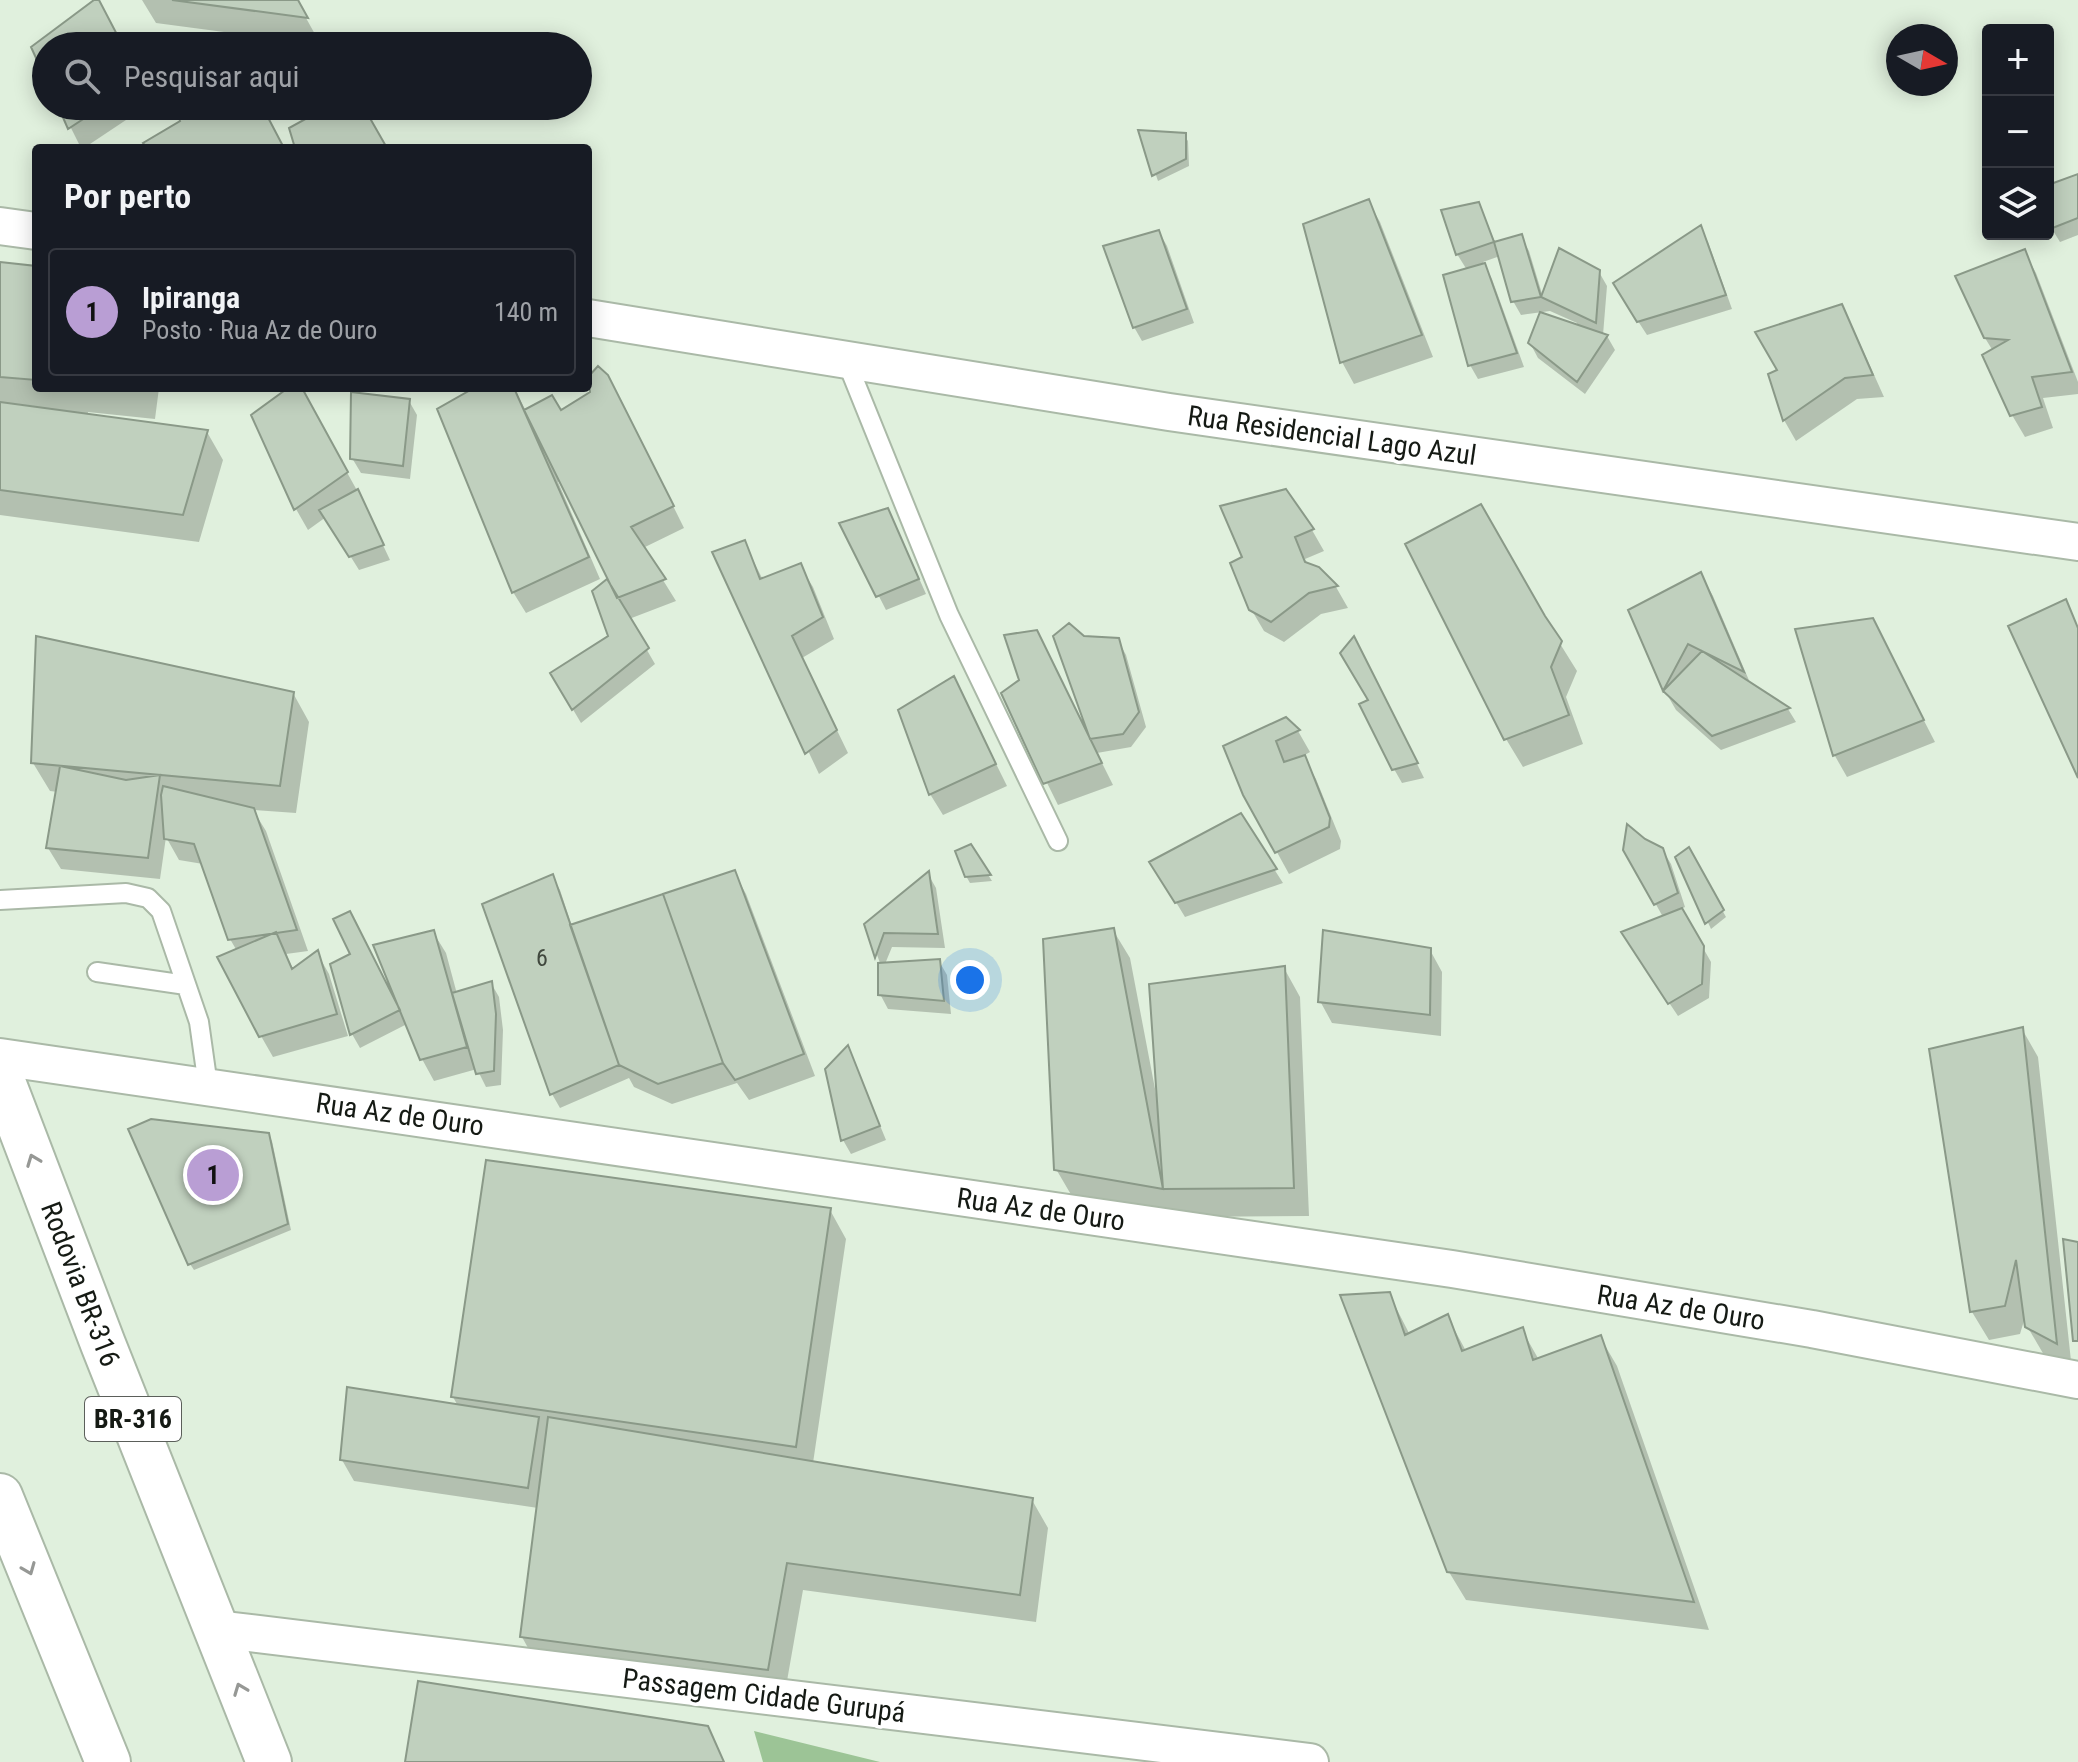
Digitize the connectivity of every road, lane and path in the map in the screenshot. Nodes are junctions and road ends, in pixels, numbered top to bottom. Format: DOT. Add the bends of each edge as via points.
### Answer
graph roads {
  1 [pos="0,226"];
  2 [pos="32,230"];
  3 [pos="592,319"];
  4 [pos="846,360"];
  5 [pos="2078,542"];
  6 [pos="1058,841"];
  7 [pos="0,900"];
  8 [pos="97,972"];
  9 [pos="186,985"];
  10 [pos="0,1057"];
  11 [pos="0,1074"];
  12 [pos="208,1086"];
  13 [pos="2078,1380"];
  14 [pos="0,1496"];
  15 [pos="217,1629"];
  16 [pos="108,1762"];
  17 [pos="269,1762"];
  18 [pos="1310,1762"];
  1 -- 2 [label="street"];
  3 -- 4 [label="street, Rua Residencial Lago Azul"];
  4 -- 5 [label="street, Rua Residencial Lago Azul" via="1169,412"];
  4 -- 6 [label="lane" via="949,615"];
  7 -- 9 [label="lane" via="126,893 148,898 161,911"];
  8 -- 9 [label="lane"];
  9 -- 12 [label="lane" via="199,1022"];
  10 -- 12 [label="street, Rua Az de Ouro"];
  15 -- 11 [label="highway, Rodovia BR-316 / BR-316, one-way"];
  12 -- 13 [label="street, Rua Az de Ouro" via="1452,1269"];
  14 -- 16 [label="highway, one-way"];
  17 -- 15 [label="highway, Rodovia BR-316 / BR-316, one-way"];
  15 -- 18 [label="street, Passagem Cidade Gurupá"];
}
